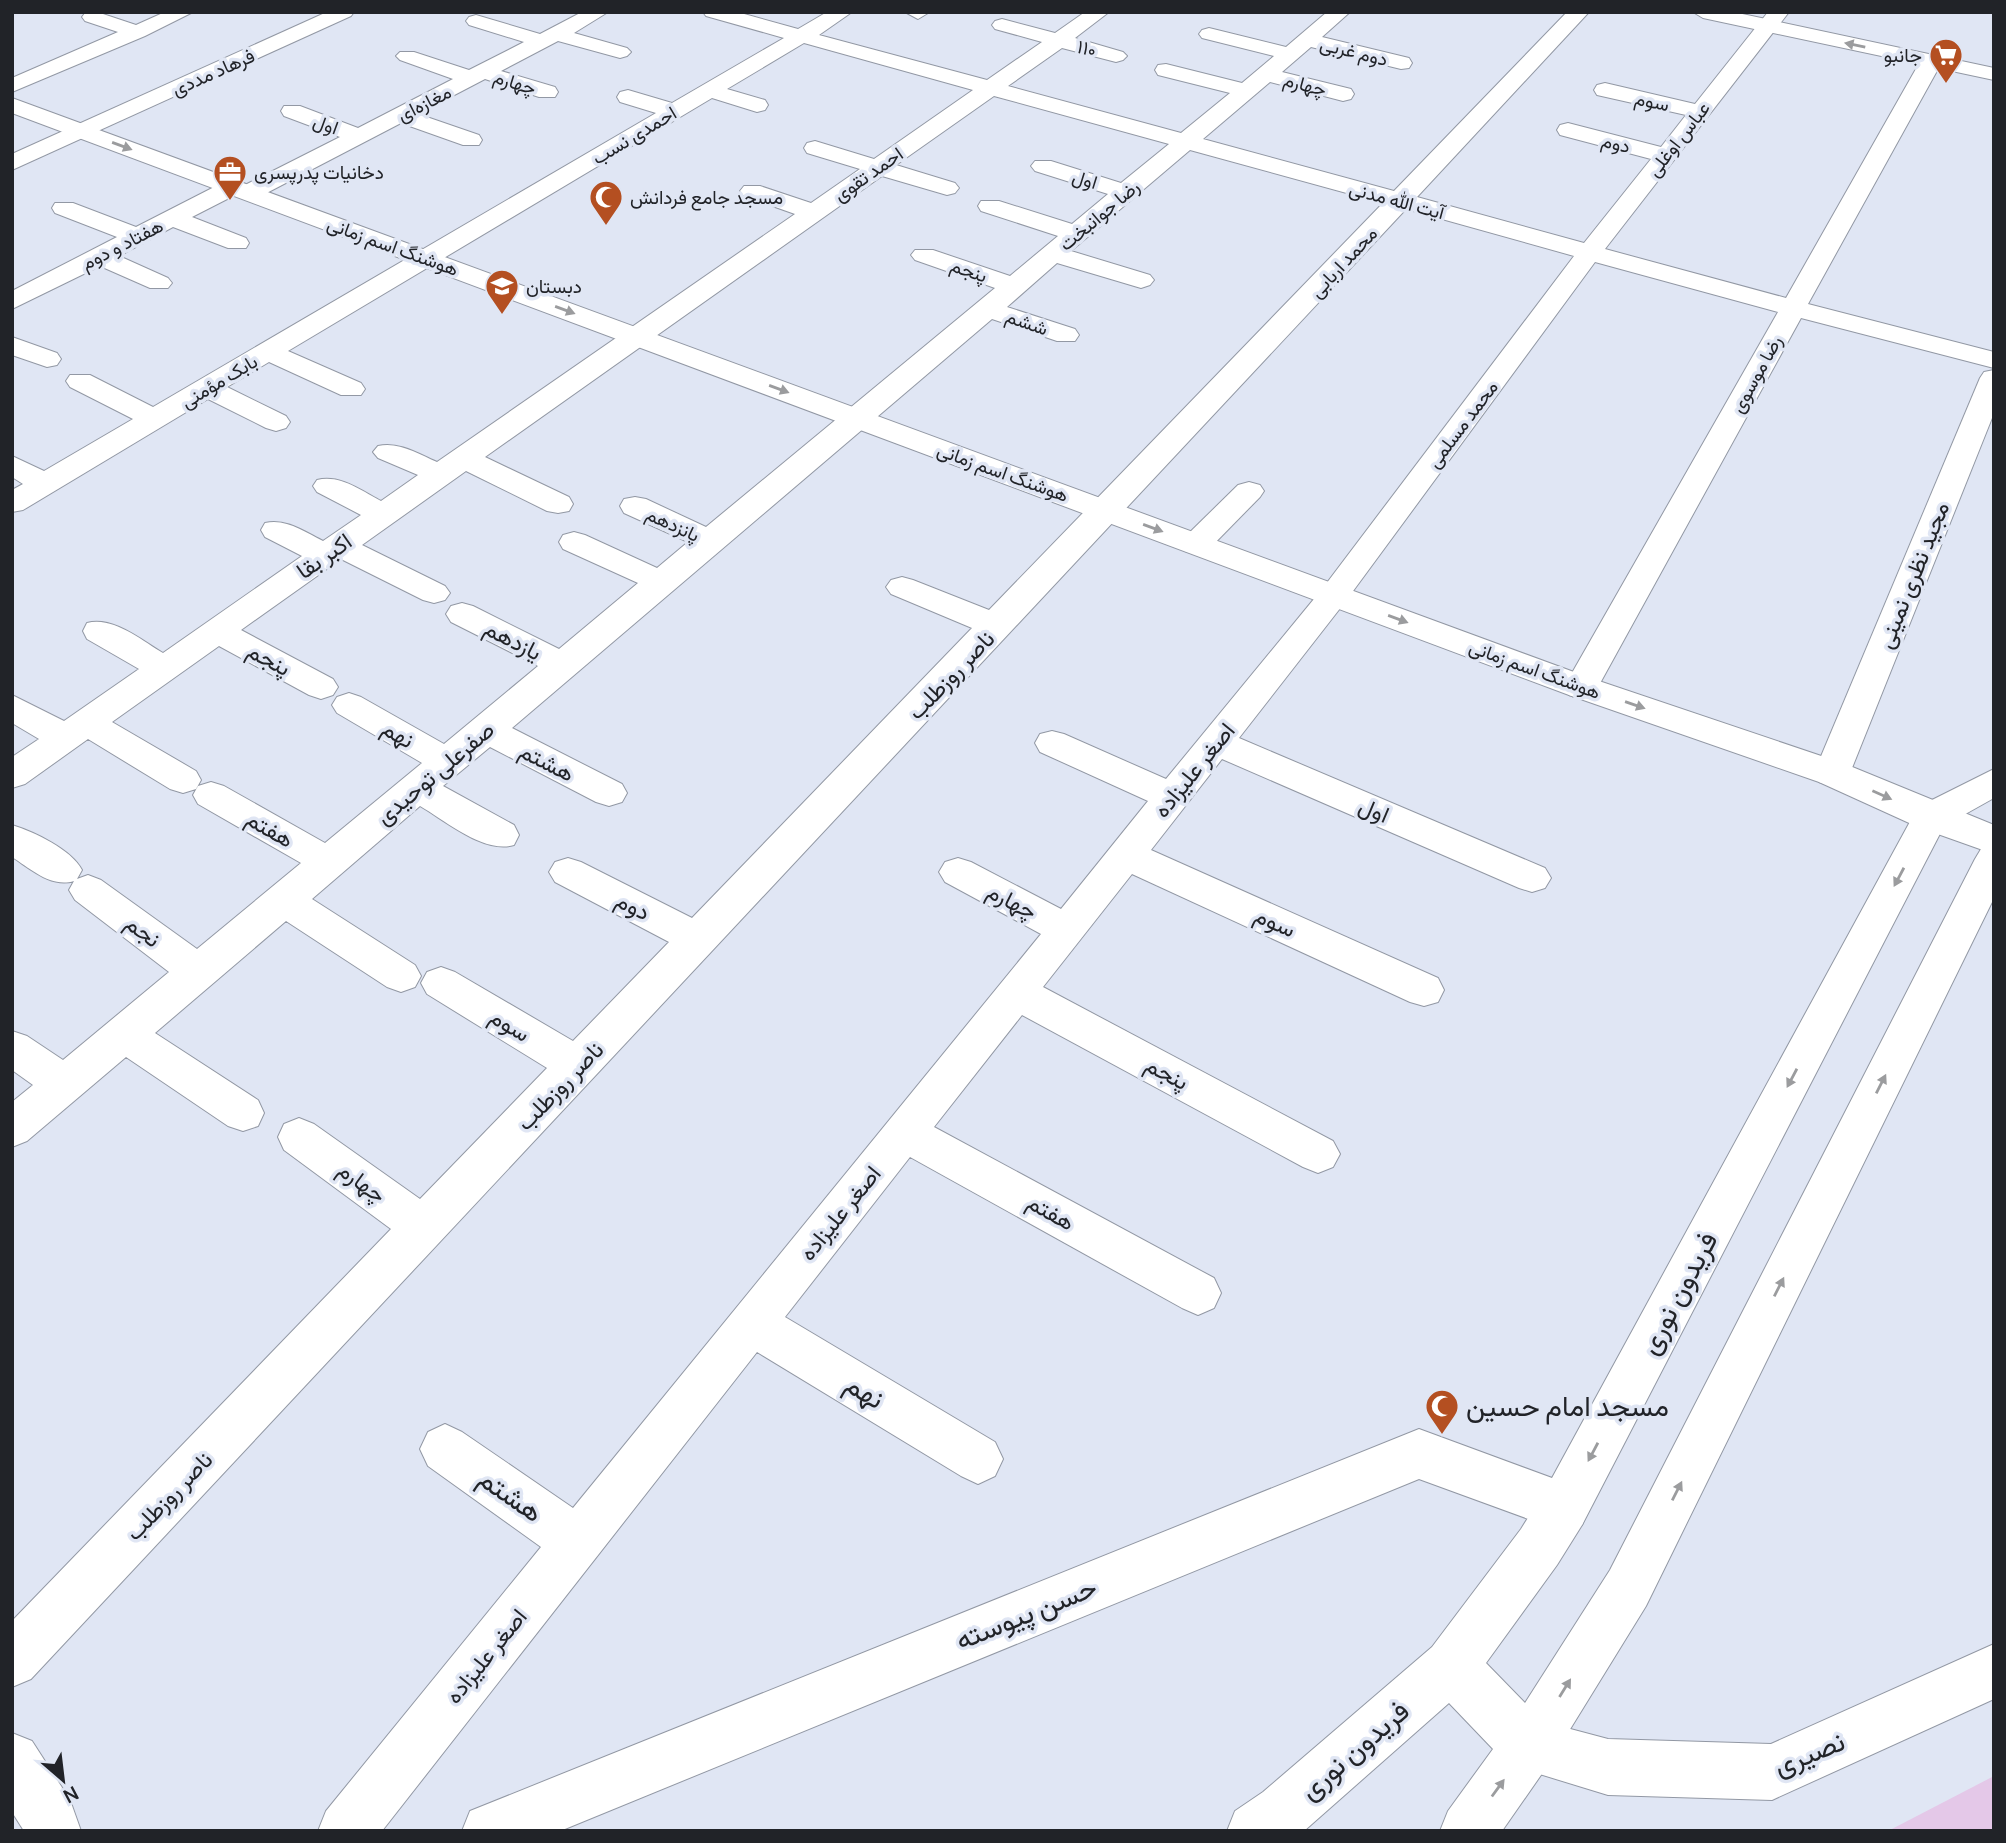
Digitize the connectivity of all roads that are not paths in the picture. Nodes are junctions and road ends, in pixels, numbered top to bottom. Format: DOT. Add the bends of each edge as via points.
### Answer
graph roads {
  1 [pos="183,12"];
  2 [pos="344,12"];
  3 [pos="598,12"];
  4 [pos="713,12"];
  5 [pos="842,12"];
  6 [pos="1579,12"];
  7 [pos="1703,12"];
  8 [pos="1327,14"];
  9 [pos="92,17"];
  10 [pos="1774,20"];
  11 [pos="476,21"];
  12 [pos="1096,22"];
  13 [pos="1002,25"];
  14 [pos="138,32"];
  15 [pos="1209,34"];
  16 [pos="801,36"];
  17 [pos="550,38"];
  18 [pos="1058,41"];
  19 [pos="1299,47"];
  20 [pos="621,52"];
  21 [pos="407,56"];
  22 [pos="1116,56"];
  23 [pos="1931,60"];
  24 [pos="1401,63"];
  25 [pos="1166,70"];
  26 [pos="1266,74"];
  27 [pos="1994,74"];
  28 [pos="477,75"];
  29 [pos="12,86"];
  30 [pos="990,88"];
  31 [pos="1605,90"];
  32 [pos="710,91"];
  33 [pos="1247,91"];
  34 [pos="547,92"];
  35 [pos="1343,94"];
  36 [pos="628,97"];
  37 [pos="12,105"];
  38 [pos="757,105"];
  39 [pos="292,111"];
  40 [pos="674,111"];
  41 [pos="1699,111"];
  42 [pos="400,115"];
  43 [pos="1568,130"];
  44 [pos="82,131"];
  45 [pos="360,136"];
  46 [pos="471,140"];
  47 [pos="1186,142"];
  48 [pos="815,148"];
  49 [pos="1664,155"];
  50 [pos="12,163"];
  51 [pos="1043,166"];
  52 [pos="878,167"];
  53 [pos="947,188"];
  54 [pos="241,190"];
  55 [pos="752,191"];
  56 [pos="1126,192"];
  57 [pos="1401,201"];
  58 [pos="990,206"];
  59 [pos="64,208"];
  60 [pos="814,212"];
  61 [pos="172,218"];
  62 [pos="1077,234"];
  63 [pos="137,236"];
  64 [pos="237,243"];
  65 [pos="1589,253"];
  66 [pos="1053,254"];
  67 [pos="924,255"];
  68 [pos="99,256"];
  69 [pos="426,258"];
  70 [pos="1141,280"];
  71 [pos="159,283"];
  72 [pos="1015,286"];
  73 [pos="12,301"];
  74 [pos="1793,308"];
  75 [pos="988,309"];
  76 [pos="1066,335"];
  77 [pos="637,337"];
  78 [pos="12,345"];
  79 [pos="268,352"];
  80 [pos="47,359"];
  81 [pos="1994,360"];
  82 [pos="1994,378"];
  83 [pos="80,381"];
  84 [pos="207,388"];
  85 [pos="351,389"];
  86 [pos="857,418"];
  87 [pos="154,419"];
  88 [pos="276,422"];
  89 [pos="388,452"];
  90 [pos="12,465"];
  91 [pos="452,466"];
  92 [pos="45,484"];
  93 [pos="328,486"];
  94 [pos="1249,491"];
  95 [pos="12,503"];
  96 [pos="558,504"];
  97 [pos="635,506"];
  98 [pos="1108,511"];
  99 [pos="383,514"];
  100 [pos="276,530"];
  101 [pos="711,541"];
  102 [pos="574,542"];
  103 [pos="1196,544"];
  104 [pos="332,550"];
  105 [pos="662,582"];
  106 [pos="902,587"];
  107 [pos="434,593"];
  108 [pos="1334,595"];
  109 [pos="462,614"];
  110 [pos="998,625"];
  111 [pos="99,631"];
  112 [pos="217,631"];
  113 [pos="564,665"];
  114 [pos="164,668"];
  115 [pos="1581,687"];
  116 [pos="335,696"];
  117 [pos="12,707"];
  118 [pos="76,730"];
  119 [pos="486,730"];
  120 [pos="1216,742"];
  121 [pos="1052,744"];
  122 [pos="448,762"];
  123 [pos="1832,773"];
  124 [pos="12,775"];
  125 [pos="1994,782"];
  126 [pos="417,788"];
  127 [pos="609,793"];
  128 [pos="1172,797"];
  129 [pos="1931,817"];
  130 [pos="501,835"];
  131 [pos="12,839"];
  132 [pos="1994,840"];
  133 [pos="1126,855"];
  134 [pos="1994,859"];
  135 [pos="329,862"];
  136 [pos="568,872"];
  137 [pos="958,872"];
  138 [pos="1532,878"];
  139 [pos="284,900"];
  140 [pos="1066,929"];
  141 [pos="699,940"];
  142 [pos="198,972"];
  143 [pos="401,976"];
  144 [pos="441,983"];
  145 [pos="1424,990"];
  146 [pos="1016,992"];
  147 [pos="124,1034"];
  148 [pos="12,1048"];
  149 [pos="579,1066"];
  150 [pos="65,1084"];
  151 [pos="243,1113"];
  152 [pos="12,1128"];
  153 [pos="904,1132"];
  154 [pos="299,1137"];
  155 [pos="1318,1154"];
  156 [pos="425,1228"];
  157 [pos="1198,1293"];
  158 [pos="752,1323"];
  159 [pos="445,1449"];
  160 [pos="978,1459"];
  161 [pos="1564,1507"];
  162 [pos="578,1541"];
  163 [pos="12,1660"];
  164 [pos="1451,1665"];
  165 [pos="1994,1671"];
  166 [pos="1529,1746"];
  167 [pos="12,1762"];
  168 [pos="53,1831"];
  169 [pos="345,1831"];
  170 [pos="490,1831"];
  171 [pos="1255,1831"];
  172 [pos="1468,1831"];
  1 -- 14 [label="street"];
  2 -- 44 [label="street, فرهاد مددی"];
  3 -- 17 [label="street, مغازه‌ای"];
  4 -- 16 [label="street, آیت‌ الله مدنی"];
  5 -- 16 [label="street, احمدی نسب"];
  6 -- 57 [label="street, محمد اربابی"];
  7 -- 10 [label="street"];
  8 -- 19 [label="street, رضا جوانبخت"];
  9 -- 14 [label="street"];
  23 -- 10 [label="street, one-way"];
  10 -- 41 [label="street, عباس اوغلی"];
  11 -- 17 [label="street"];
  12 -- 18 [label="street, احمد تقوی"];
  13 -- 18 [label="street, ۱۱۰"];
  14 -- 29 [label="street"];
  15 -- 19 [label="street"];
  16 -- 30 [label="street, آیت‌ الله مدنی"];
  16 -- 32 [label="street, احمدی نسب"];
  17 -- 20 [label="street"];
  17 -- 28 [label="street, مغازه‌ای"];
  18 -- 22 [label="street, ۱۱۰"];
  18 -- 30 [label="street, احمد تقوی"];
  19 -- 24 [label="street, دوم غربی"];
  19 -- 26 [label="street, رضا جوانبخت"];
  21 -- 28 [label="street"];
  23 -- 27 [label="street"];
  23 -- 74 [label="street, رضا موسوی"];
  25 -- 33 [label="street"];
  26 -- 33 [label="street, رضا جوانبخت"];
  26 -- 35 [label="street, چهارم"];
  28 -- 34 [label="street, چهارم"];
  28 -- 42 [label="street, مغازه‌ای"];
  30 -- 47 [label="street, آیت‌ الله مدنی"];
  30 -- 52 [label="street, احمد تقوی"];
  31 -- 41 [label="street, سوم"];
  32 -- 38 [label="street"];
  32 -- 40 [label="street, احمدی نسب"];
  33 -- 47 [label="street, رضا جوانبخت"];
  36 -- 40 [label="street"];
  37 -- 44 [label="street, هوشنگ اسم زمانی"];
  39 -- 45 [label="street, اول"];
  40 -- 69 [label="street, احمدی نسب"];
  41 -- 49 [label="street, عباس اوغلی"];
  42 -- 45 [label="street, مغازه‌ای"];
  42 -- 46 [label="street"];
  43 -- 49 [label="street, دوم"];
  44 -- 50 [label="street, فرهاد مددی"];
  44 -- 54 [label="street, هوشنگ اسم زمانی, one-way"];
  45 -- 54 [label="street, مغازه‌ای"];
  47 -- 56 [label="street, رضا جوانبخت"];
  47 -- 57 [label="street, آیت‌ الله مدنی"];
  48 -- 52 [label="street"];
  49 -- 65 [label="street, عباس اوغلی"];
  51 -- 56 [label="street, اول"];
  52 -- 53 [label="street"];
  52 -- 60 [label="street, احمد تقوی"];
  54 -- 61 [label="street, هفتاد و دوم"];
  54 -- 69 [label="street, هوشنگ اسم زمانی"];
  55 -- 60 [label="street"];
  56 -- 62 [label="street, رضا جوانبخت"];
  57 -- 65 [label="street, آیت‌ الله مدنی"];
  57 -- 98 [label="street, محمد اربابی"];
  58 -- 62 [label="street"];
  59 -- 63 [label="street"];
  60 -- 77 [label="street, احمد تقوی"];
  61 -- 63 [label="street, هفتاد و دوم"];
  61 -- 64 [label="street"];
  62 -- 66 [label="street, رضا جوانبخت"];
  63 -- 68 [label="street, هفتاد و دوم"];
  65 -- 74 [label="street, آیت‌ الله مدنی"];
  65 -- 108 [label="street, محمد مسلمی"];
  66 -- 70 [label="street"];
  66 -- 72 [label="street, رضا جوانبخت"];
  67 -- 72 [label="street, پنجم"];
  68 -- 71 [label="street"];
  68 -- 73 [label="street, هفتاد و دوم"];
  69 -- 77 [label="street, هوشنگ اسم زمانی, one-way"];
  69 -- 79 [label="street, بابک مؤمنی"];
  72 -- 75 [label="street, رضا جوانبخت"];
  74 -- 81 [label="street, آیت‌ الله مدنی"];
  74 -- 115 [label="street, رضا موسوی"];
  75 -- 76 [label="street, ششم"];
  75 -- 86 [label="street, رضا جوانبخت"];
  77 -- 86 [label="street, هوشنگ اسم زمانی, one-way"];
  77 -- 91 [label="street, اکبر بقا"];
  78 -- 80 [label="street"];
  79 -- 84 [label="street, بابک مؤمنی"];
  79 -- 85 [label="street"];
  82 -- 123 [label="street, مجید نظری نمینی"];
  83 -- 87 [label="street"];
  84 -- 87 [label="street, بابک مؤمنی"];
  84 -- 88 [label="street"];
  86 -- 98 [label="street, هوشنگ اسم زمانی"];
  86 -- 101 [label="street, صفرعلی توحیدی"];
  87 -- 92 [label="street, بابک مؤمنی"];
  89 -- 91 [label="street"];
  90 -- 92 [label="street"];
  91 -- 96 [label="street"];
  91 -- 99 [label="street, اکبر بقا"];
  92 -- 95 [label="street, بابک مؤمنی"];
  93 -- 99 [label="street"];
  94 -- 103 [label="street"];
  97 -- 101 [label="street, پانزدهم"];
  98 -- 103 [label="street, هوشنگ اسم زمانی, one-way"];
  98 -- 110 [label="street, ناصر روزطلب"];
  99 -- 104 [label="street, اکبر بقا"];
  100 -- 104 [label="street"];
  101 -- 105 [label="street, صفرعلی توحیدی"];
  102 -- 105 [label="street"];
  103 -- 108 [label="street, هوشنگ اسم زمانی"];
  104 -- 107 [label="street"];
  104 -- 112 [label="street, اکبر بقا"];
  105 -- 113 [label="street, صفرعلی توحیدی"];
  106 -- 110 [label="street"];
  108 -- 115 [label="street, هوشنگ اسم زمانی, one-way"];
  108 -- 120 [label="street, اصغر علیزاده"];
  109 -- 113 [label="street, یازدهم"];
  110 -- 141 [label="street, ناصر روزطلب"];
  111 -- 114 [label="street"];
  112 -- 114 [label="street, اکبر بقا"];
  112 -- 116 [label="street, پنجم"];
  113 -- 119 [label="street, صفرعلی توحیدی"];
  114 -- 118 [label="street, اکبر بقا"];
  115 -- 123 [label="street, هوشنگ اسم زمانی, one-way"];
  116 -- 122 [label="street, نهم"];
  117 -- 118 [label="street"];
  118 -- 124 [label="street, اکبر بقا"];
  118 -- 135 [label="street, هفتم" via="197,788"];
  119 -- 122 [label="street, صفرعلی توحیدی"];
  119 -- 127 [label="street, هشتم"];
  120 -- 128 [label="street, اصغر علیزاده"];
  120 -- 138 [label="street, اول"];
  121 -- 128 [label="street"];
  122 -- 126 [label="street, صفرعلی توحیدی"];
  123 -- 129 [label="street, هوشنگ اسم زمانی, one-way"];
  125 -- 129 [label="street"];
  126 -- 130 [label="street"];
  126 -- 135 [label="street, صفرعلی توحیدی"];
  128 -- 133 [label="street, اصغر علیزاده"];
  129 -- 132 [label="street, هوشنگ اسم زمانی"];
  129 -- 161 [label="street, فریدون نوری, one-way"];
  131 -- 142 [label="street, نجم" via="76,880"];
  133 -- 140 [label="street, اصغر علیزاده"];
  133 -- 145 [label="street, سوم"];
  166 -- 134 [label="street, one-way" via="1628,1588"];
  135 -- 139 [label="street, صفرعلی توحیدی"];
  136 -- 141 [label="street, دوم"];
  137 -- 140 [label="street, چهارم"];
  139 -- 142 [label="street, صفرعلی توحیدی"];
  139 -- 143 [label="street"];
  140 -- 146 [label="street, اصغر علیزاده"];
  141 -- 149 [label="street, ناصر روزطلب"];
  142 -- 147 [label="street, صفرعلی توحیدی"];
  144 -- 149 [label="street, سوم"];
  146 -- 153 [label="street, اصغر علیزاده"];
  146 -- 155 [label="street, پنجم"];
  147 -- 150 [label="street, صفرعلی توحیدی"];
  147 -- 151 [label="street"];
  148 -- 150 [label="street"];
  149 -- 156 [label="street, ناصر روزطلب"];
  150 -- 152 [label="street, صفرعلی توحیدی"];
  153 -- 157 [label="street, هفتم"];
  153 -- 158 [label="street, اصغر علیزاده"];
  154 -- 156 [label="street, چهارم"];
  156 -- 163 [label="street, ناصر روزطلب"];
  158 -- 160 [label="street, نهم"];
  158 -- 162 [label="street, اصغر علیزاده"];
  159 -- 162 [label="street, هشتم"];
  161 -- 164 [label="street, فریدون نوری"];
  161 -- 170 [label="street, حسن پیوسته" via="1419,1454"];
  162 -- 169 [label="street, اصغر علیزاده"];
  164 -- 166 [label="street"];
  164 -- 171 [label="street, فریدون نوری" via="1283,1812"];
  165 -- 166 [label="street, نصیری" via="1772,1772 1608,1767"];
  172 -- 166 [label="street, one-way"];
  167 -- 168 [label="street"];
}
